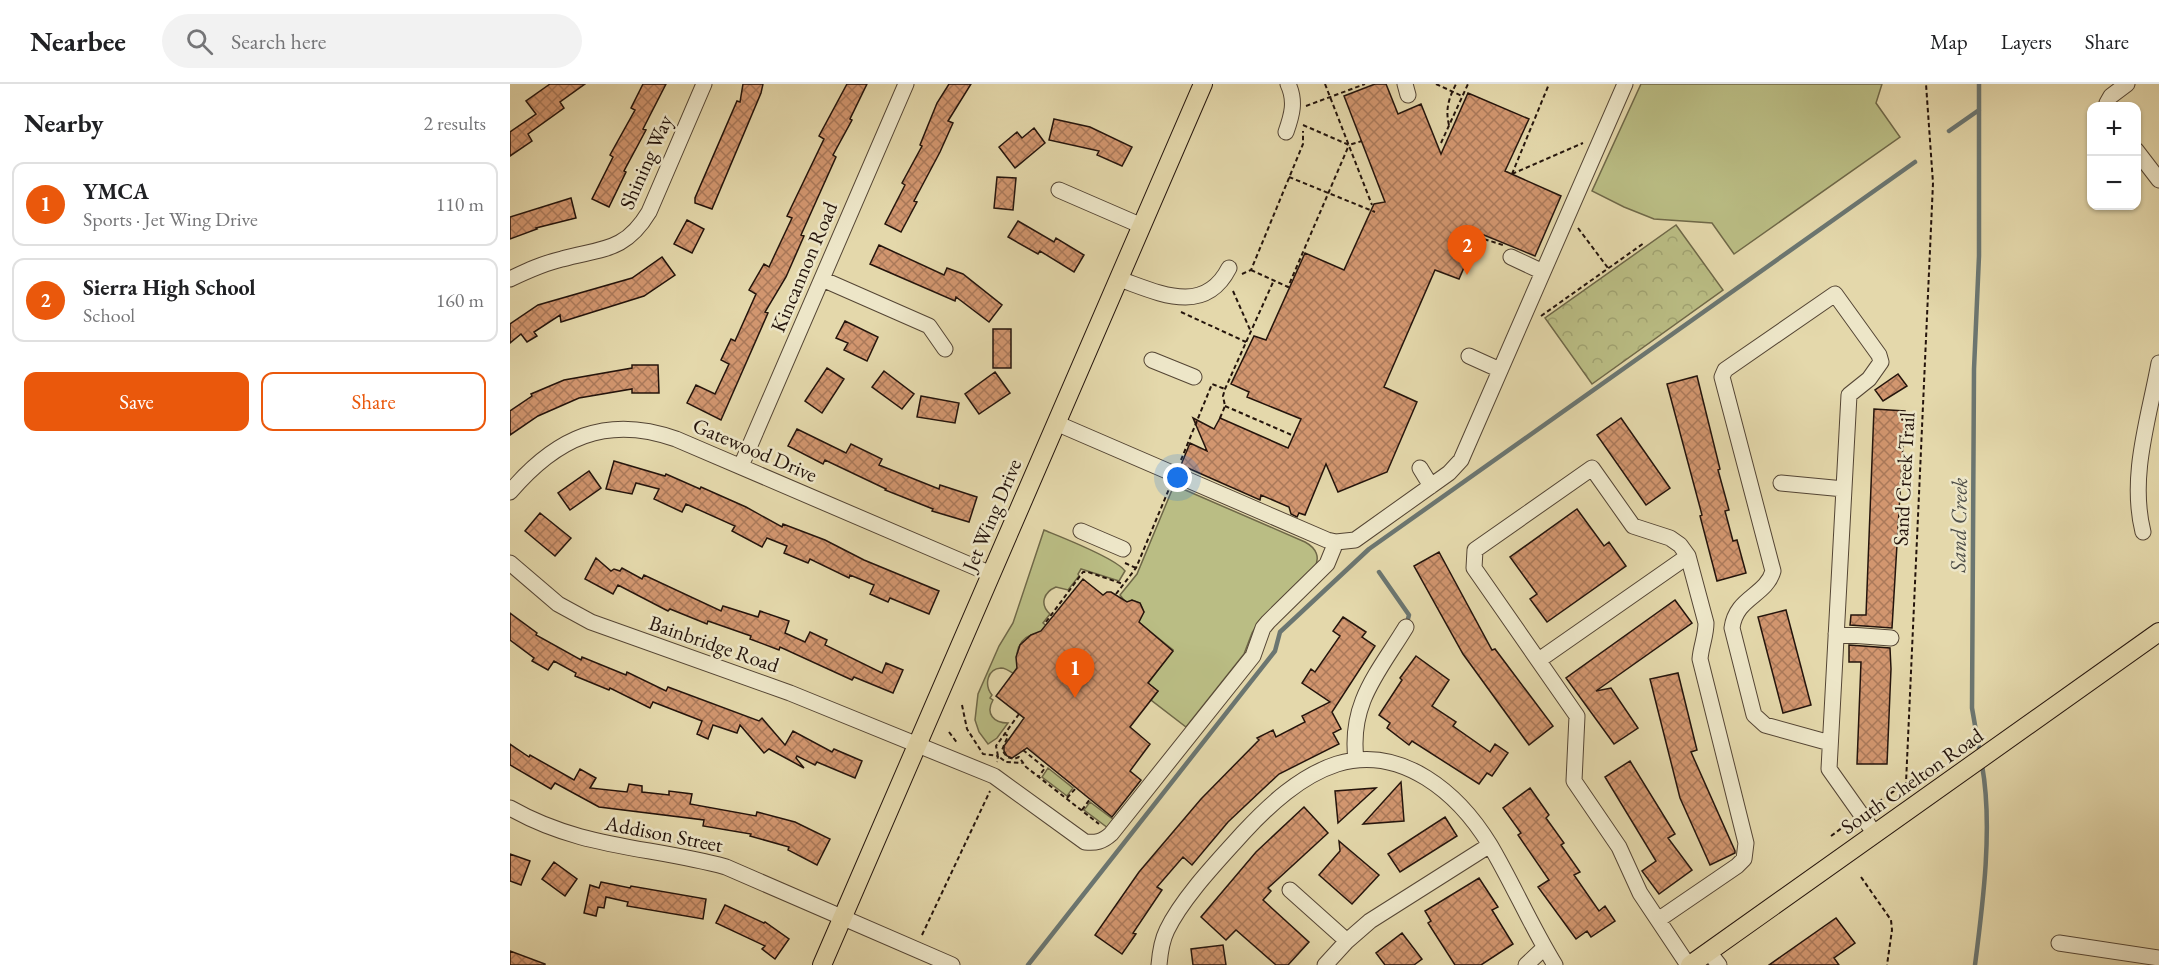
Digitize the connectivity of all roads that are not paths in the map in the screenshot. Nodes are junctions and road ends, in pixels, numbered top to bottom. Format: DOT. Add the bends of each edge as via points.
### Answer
graph roads {
  1 [pos="704,84"];
  2 [pos="906,84"];
  3 [pos="1203,84"];
  4 [pos="1288,84"];
  5 [pos="1625,84"];
  6 [pos="2127,84"];
  7 [pos="2108,102"];
  8 [pos="1286,132"];
  9 [pos="2141,156"];
  10 [pos="2159,180"];
  11 [pos="1059,190"];
  12 [pos="1142,226"];
  13 [pos="1511,257"];
  14 [pos="1233,272"];
  15 [pos="1543,272"];
  16 [pos="510,279"];
  17 [pos="822,279"];
  18 [pos="1119,279"];
  19 [pos="945,349"];
  20 [pos="1469,356"];
  21 [pos="1152,360"];
  22 [pos="2159,363"];
  23 [pos="1500,370"];
  24 [pos="1194,377"];
  25 [pos="2155,405"];
  26 [pos="1056,423"];
  27 [pos="741,466"];
  28 [pos="1420,468"];
  29 [pos="1781,483"];
  30 [pos="1431,486"];
  31 [pos="1844,489"];
  32 [pos="510,492"];
  33 [pos="1081,531"];
  34 [pos="2143,532"];
  35 [pos="1336,542"];
  36 [pos="1123,549"];
  37 [pos="1688,556"];
  38 [pos="510,563"];
  39 [pos="991,573"];
  40 [pos="1406,627"];
  41 [pos="2159,632"];
  42 [pos="1836,634"];
  43 [pos="1892,638"];
  44 [pos="1539,660"];
  45 [pos="1830,743"];
  46 [pos="916,745"];
  47 [pos="1356,760"];
  48 [pos="510,808"];
  49 [pos="1875,834"];
  50 [pos="1490,845"];
  51 [pos="1290,890"];
  52 [pos="843,917"];
  53 [pos="1658,920"];
  54 [pos="1347,941"];
  55 [pos="2059,943"];
  56 [pos="1544,948"];
  57 [pos="1714,958"];
  58 [pos="2159,958"];
  59 [pos="1331,963"];
  60 [pos="822,965"];
  61 [pos="952,965"];
  62 [pos="1159,965"];
  63 [pos="1526,965"];
  64 [pos="1555,965"];
  65 [pos="1689,965"];
  1 -- 16 [label="street, Shining Way" via="640,227 617,244 560,259"];
  2 -- 17 [label="street, Kincannon Road"];
  3 -- 12 [label="main road, Jet Wing Drive"];
  4 -- 8 [label="street" via="1293,99"];
  5 -- 15 [label="street"];
  6 -- 7 [label="street"];
  9 -- 10 [label="street"];
  11 -- 12 [label="street"];
  12 -- 18 [label="main road, Jet Wing Drive"];
  13 -- 15 [label="street"];
  14 -- 18 [label="street" via="1202,295 1191,298"];
  15 -- 23 [label="street"];
  17 -- 19 [label="street" via="929,326"];
  17 -- 27 [label="street, Kincannon Road"];
  18 -- 26 [label="main road, Jet Wing Drive"];
  20 -- 23 [label="street"];
  21 -- 24 [label="street"];
  22 -- 25 [label="street"];
  23 -- 30 [label="street" via="1461,460"];
  25 -- 34 [label="street" via="2139,462 2137,496"];
  26 -- 35 [label="street"];
  26 -- 39 [label="main road, Jet Wing Drive"];
  27 -- 32 [label="street, Gatewood Drive" via="658,432 618,428 561,446 527,472"];
  27 -- 39 [label="street, Gatewood Drive"];
  28 -- 30 [label="street"];
  29 -- 31 [label="street"];
  30 -- 35 [label="street" via="1354,540"];
  31 -- 42 [label="street"];
  31 -- 45 [label="street" via="1849,395 1869,379 1881,362 1835,294 1725,370 1722,377 1773,571 1769,582 1736,613 1732,628 1754,715 1765,724"];
  33 -- 36 [label="street"];
  35 -- 46 [label="street, Bainbridge Road" via="1328,564 1263,628 1253,656 1104,840 1085,842 994,776"];
  37 -- 44 [label="street"];
  37 -- 44 [label="street" via="1670,538 1633,526 1592,468 1475,550 1474,568"];
  37 -- 53 [label="street" via="1706,623 1700,659 1746,851 1737,866"];
  38 -- 46 [label="street, Bainbridge Road" via="558,603 591,622 790,693"];
  39 -- 46 [label="main road, Jet Wing Drive"];
  40 -- 47 [label="street" via="1358,710 1354,729"];
  41 -- 49 [label="main road, South Chelton Road"];
  42 -- 43 [label="street"];
  42 -- 45 [label="street"];
  44 -- 53 [label="street" via="1577,716 1574,781 1619,847 1640,893"];
  45 -- 49 [label="street" via="1829,769"];
  46 -- 52 [label="main road, Jet Wing Drive"];
  47 -- 50 [label="street" via="1399,764 1418,772 1454,799"];
  47 -- 62 [label="street" via="1317,773 1256,819 1180,909 1166,931"];
  48 -- 52 [label="street, Addison Street" via="589,841 726,867"];
  49 -- 57 [label="main road, South Chelton Road"];
  50 -- 54 [label="street" via="1370,921"];
  50 -- 56 [label="street"];
  51 -- 54 [label="street"];
  52 -- 60 [label="main road, Jet Wing Drive"];
  52 -- 61 [label="street, Addison Street"];
  53 -- 65 [label="street"];
  54 -- 59 [label="street"];
  55 -- 58 [label="street"];
  56 -- 63 [label="street"];
  56 -- 64 [label="street"];
  57 -- 65 [label="main road, South Chelton Road"];
}
